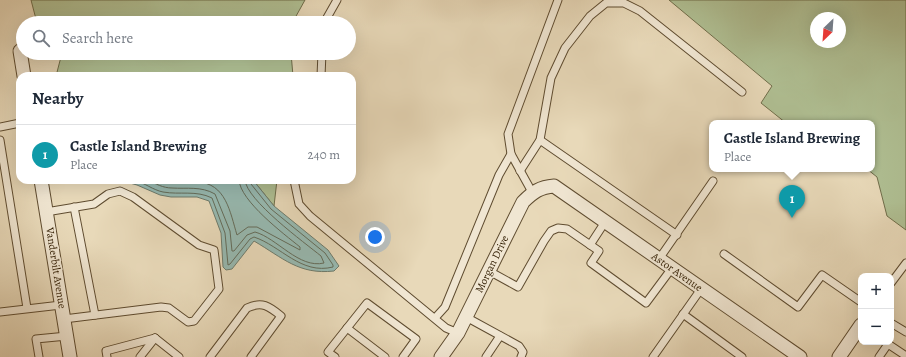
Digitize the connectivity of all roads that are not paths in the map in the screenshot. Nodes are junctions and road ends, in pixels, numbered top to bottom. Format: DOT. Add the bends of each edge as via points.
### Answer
graph roads {
  1 [pos="337,0"];
  2 [pos="558,0"];
  3 [pos="328,16"];
  4 [pos="21,60"];
  5 [pos="322,60"];
  6 [pos="23,72"];
  7 [pos="321,72"];
  8 [pos="742,92"];
  9 [pos="16,124"];
  10 [pos="0,127"];
  11 [pos="0,140"];
  12 [pos="540,140"];
  13 [pos="511,154"];
  14 [pos="520,171"];
  15 [pos="713,181"];
  16 [pos="42,184"];
  17 [pos="295,184"];
  18 [pos="532,192"];
  19 [pos="74,207"];
  20 [pos="46,212"];
  21 [pos="605,222"];
  22 [pos="677,235"];
  23 [pos="590,245"];
  24 [pos="724,254"];
  25 [pos="659,259"];
  26 [pos="906,262"];
  27 [pos="672,268"];
  28 [pos="489,271"];
  29 [pos="894,279"];
  30 [pos="701,289"];
  31 [pos="858,300"];
  32 [pos="62,305"];
  33 [pos="27,308"];
  34 [pos="0,312"];
  35 [pos="683,314"];
  36 [pos="95,315"];
  37 [pos="466,316"];
  38 [pos="435,318"];
  39 [pos="64,319"];
  40 [pos="894,324"];
  41 [pos="347,328"];
  42 [pos="858,329"];
  43 [pos="906,332"];
  44 [pos="458,333"];
  45 [pos="67,336"];
  46 [pos="500,336"];
  47 [pos="155,338"];
  48 [pos="906,356"];
  49 [pos="39,357"];
  50 [pos="70,357"];
  51 [pos="107,357"];
  52 [pos="140,357"];
  53 [pos="180,357"];
  54 [pos="210,357"];
  55 [pos="251,357"];
  56 [pos="335,357"];
  57 [pos="385,357"];
  58 [pos="403,357"];
  59 [pos="441,357"];
  60 [pos="486,357"];
  61 [pos="521,357"];
  62 [pos="653,357"];
  63 [pos="742,357"];
  64 [pos="800,357"];
  65 [pos="838,357"];
  66 [pos="879,357"];
  1 -- 3 [label="lane"];
  2 -- 13 [label="lane" via="508,134"];
  4 -- 6 [label="street"];
  5 -- 7 [label="lane"];
  8 -- 12 [label="lane" via="640,11 624,3 606,3 590,16 565,48 551,78"];
  9 -- 10 [label="lane"];
  11 -- 33 [label="lane"];
  12 -- 14 [label="lane"];
  12 -- 22 [label="lane"];
  13 -- 14 [label="lane"];
  13 -- 38 [label="lane" via="445,307"];
  14 -- 18 [label="lane"];
  15 -- 22 [label="lane"];
  16 -- 20 [label="street, Vanderbilt Avenue"];
  17 -- 38 [label="lane" via="299,204 310,216"];
  18 -- 21 [label="street, Astor Avenue" via="554,186"];
  18 -- 28 [label="street, Morgan Drive" via="523,202"];
  19 -- 20 [label="lane"];
  19 -- 36 [label="lane"];
  19 -- 36 [label="lane" via="94,204 108,194 120,191 133,197 199,245 214,250 219,289 194,321 188,322 169,308 160,307"];
  20 -- 32 [label="street, Vanderbilt Avenue"];
  21 -- 23 [label="lane"];
  21 -- 25 [label="street, Astor Avenue"];
  22 -- 25 [label="lane"];
  23 -- 27 [label="lane" via="599,251 591,263 646,303"];
  23 -- 28 [label="lane" via="567,229 558,228 551,231 544,241 518,287"];
  24 -- 31 [label="lane" via="798,307 822,275"];
  25 -- 27 [label="street, Astor Avenue"];
  26 -- 29 [label="lane"];
  27 -- 30 [label="street, Astor Avenue"];
  28 -- 37 [label="street, Morgan Drive"];
  30 -- 35 [label="lane"];
  30 -- 64 [label="street, Astor Avenue"];
  32 -- 33 [label="lane"];
  32 -- 39 [label="street, Vanderbilt Avenue"];
  33 -- 34 [label="lane"];
  35 -- 62 [label="lane"];
  35 -- 63 [label="lane"];
  36 -- 39 [label="lane"];
  37 -- 44 [label="street, Morgan Drive"];
  37 -- 46 [label="lane"];
  38 -- 44 [label="lane" via="446,328"];
  39 -- 45 [label="street, Vanderbilt Avenue"];
  40 -- 43 [label="lane"];
  41 -- 56 [label="lane" via="328,352"];
  41 -- 57 [label="lane"];
  41 -- 58 [label="lane" via="367,303 416,339"];
  42 -- 65 [label="street"];
  44 -- 59 [label="street, Morgan Drive"];
  45 -- 49 [label="lane" via="36,339"];
  45 -- 50 [label="street, Vanderbilt Avenue"];
  46 -- 60 [label="lane"];
  46 -- 61 [label="lane" via="519,346 523,352"];
  47 -- 51 [label="lane" via="106,351"];
  47 -- 52 [label="lane"];
  47 -- 53 [label="lane"];
  48 -- 66 [label="lane" via="888,344"];
  54 -- 55 [label="lane" via="247,308 256,304 266,304 281,316"];
}
